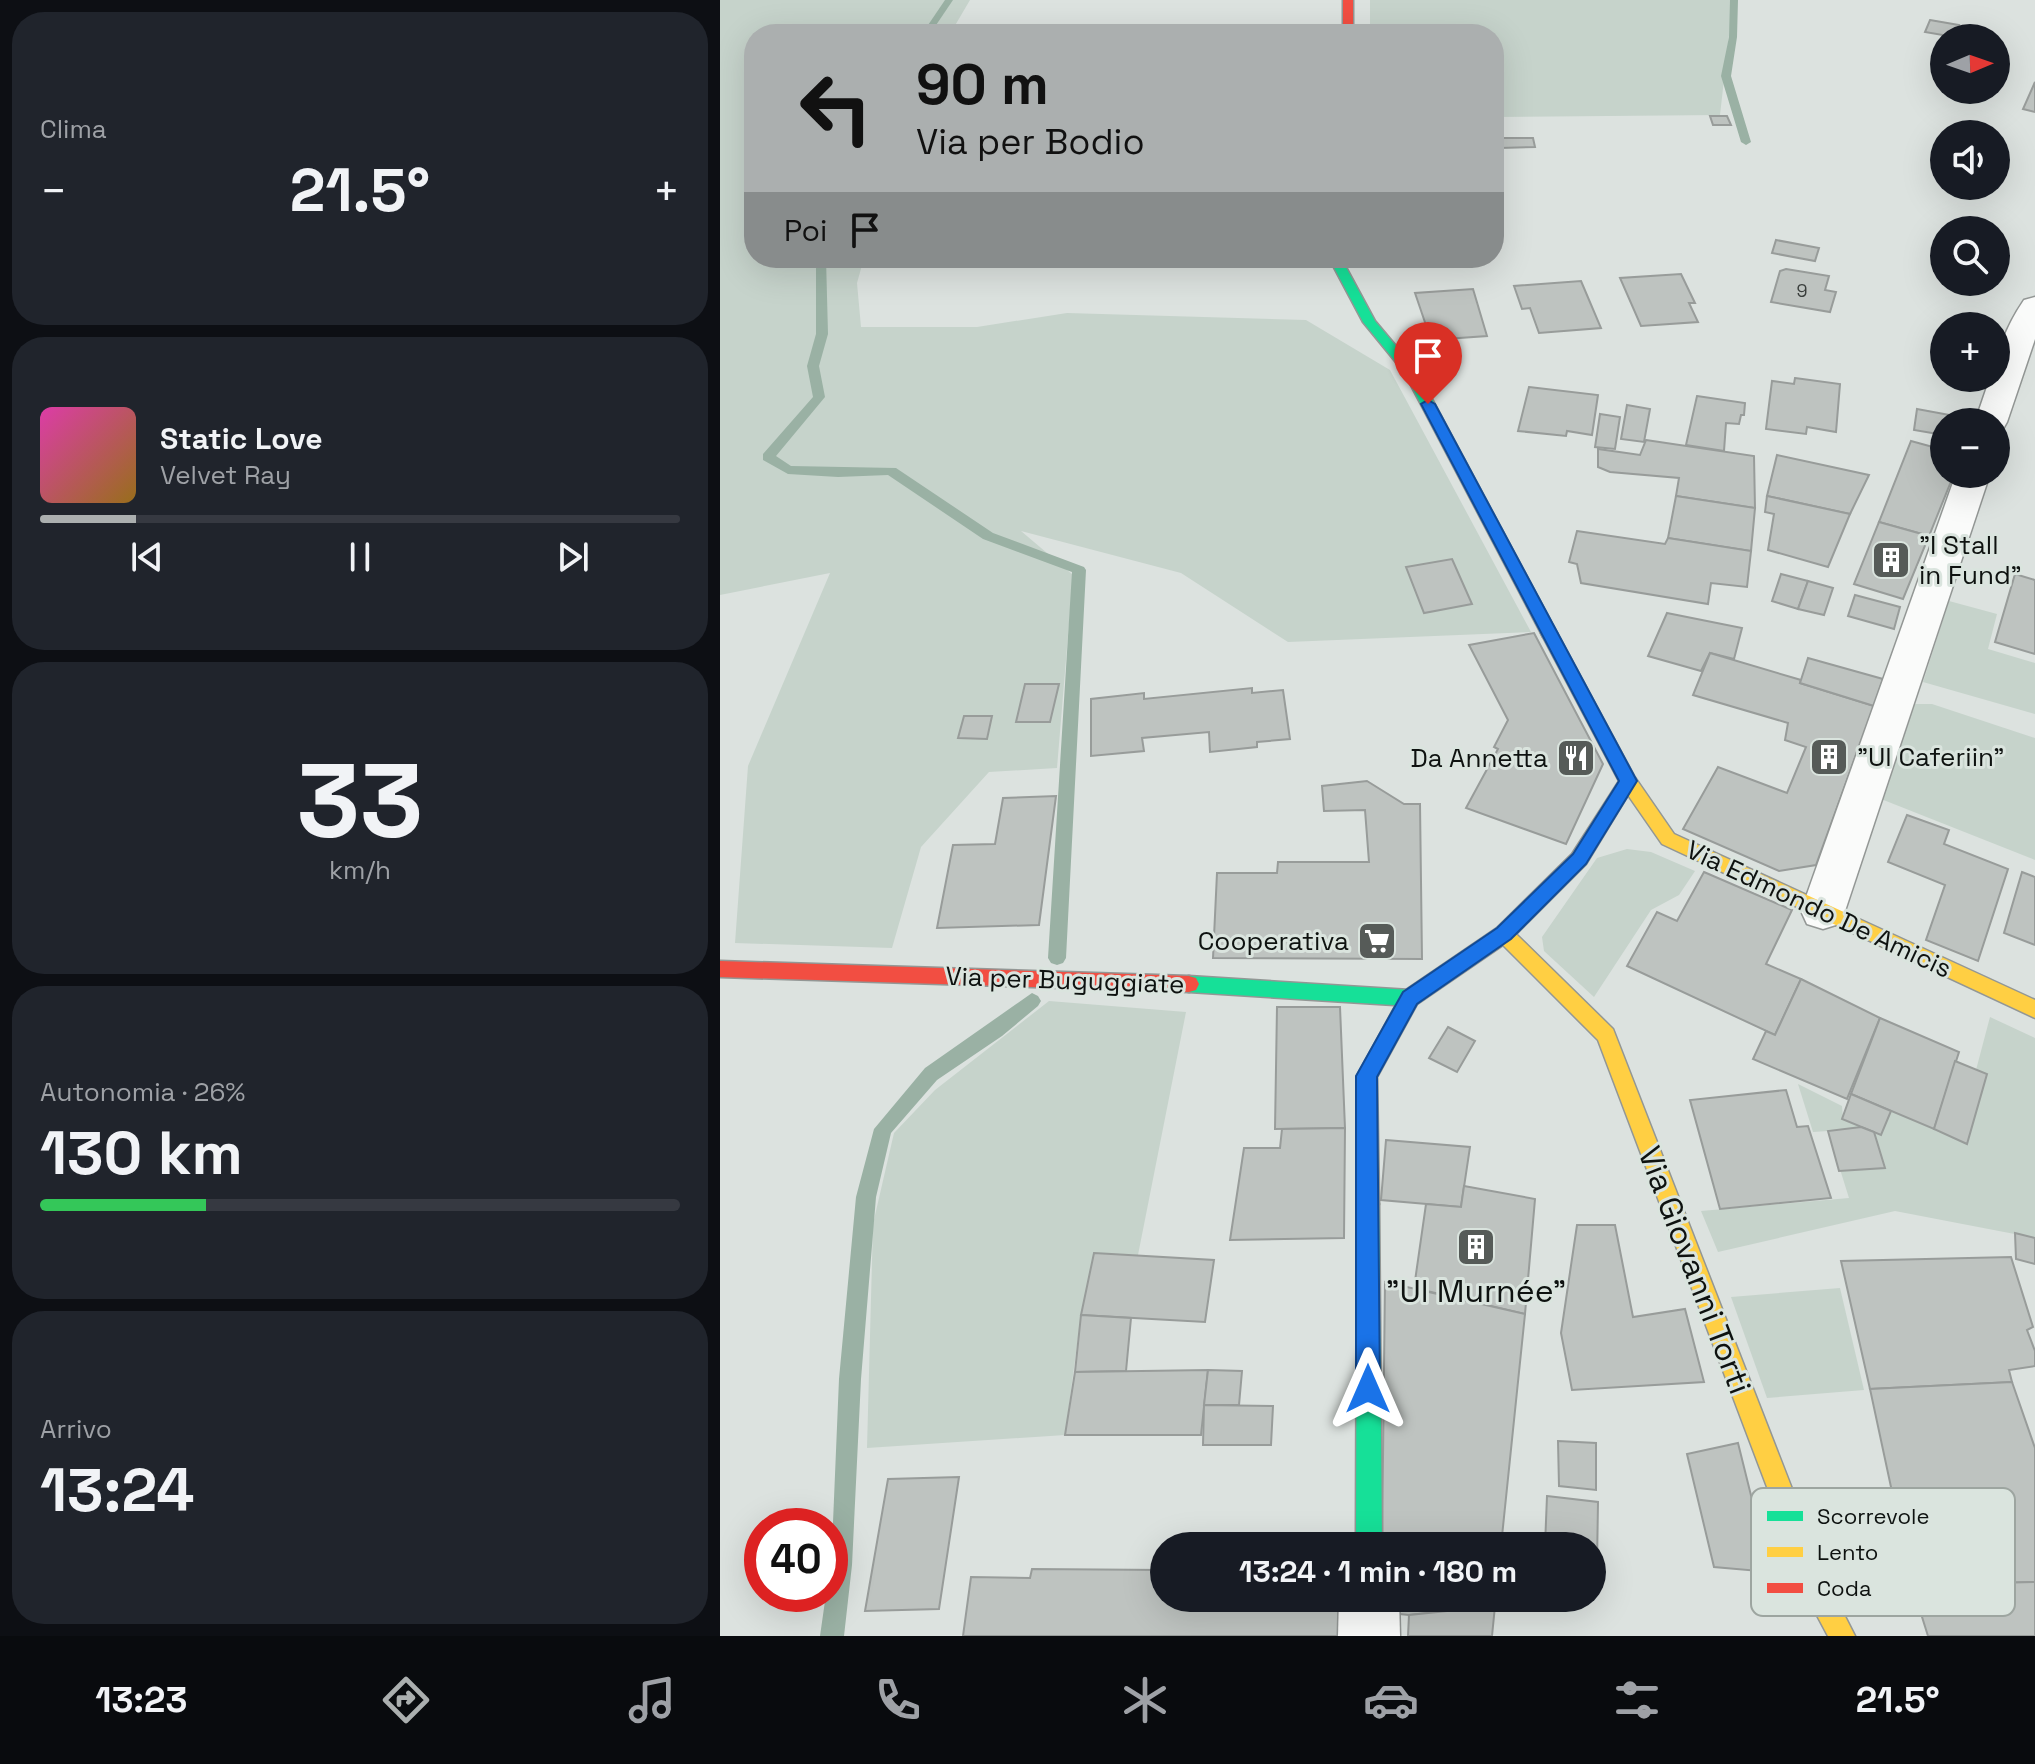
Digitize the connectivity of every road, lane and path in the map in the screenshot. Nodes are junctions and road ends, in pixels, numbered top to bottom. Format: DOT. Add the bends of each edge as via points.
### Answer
graph roads {
  1 [pos="1348,0"];
  2 [pos="1348,24"];
  3 [pos="1340,268"];
  4 [pos="2035,306"];
  5 [pos="1996,408"];
  6 [pos="1968,488"];
  7 [pos="1628,781"];
  8 [pos="1823,911"];
  9 [pos="1504,934"];
  10 [pos="720,969"];
  11 [pos="1410,998"];
  12 [pos="2035,1009"];
  13 [pos="1779,1488"];
  14 [pos="1369,1532"];
  15 [pos="1369,1612"];
  16 [pos="1831,1616"];
  17 [pos="1369,1636"];
  18 [pos="1842,1636"];
  1 -- 2 [label="street"];
  3 -- 7 [label="street, Via Edmondo De Amicis" via="1369,322 1410,371"];
  4 -- 5 [label="street"];
  6 -- 8 [label="street"];
  7 -- 8 [label="street, Via Edmondo De Amicis" via="1668,839"];
  7 -- 9 [label="street" via="1579,859"];
  8 -- 12 [label="street, Via Edmondo De Amicis"];
  9 -- 11 [label="street"];
  9 -- 13 [label="street, Via Giovanni Torti" via="1606,1035"];
  10 -- 11 [label="street, Via per Buguggiate" via="1082,979"];
  11 -- 14 [label="street" via="1367,1076"];
  15 -- 17 [label="street"];
  16 -- 18 [label="street, Via Giovanni Torti"];
}
